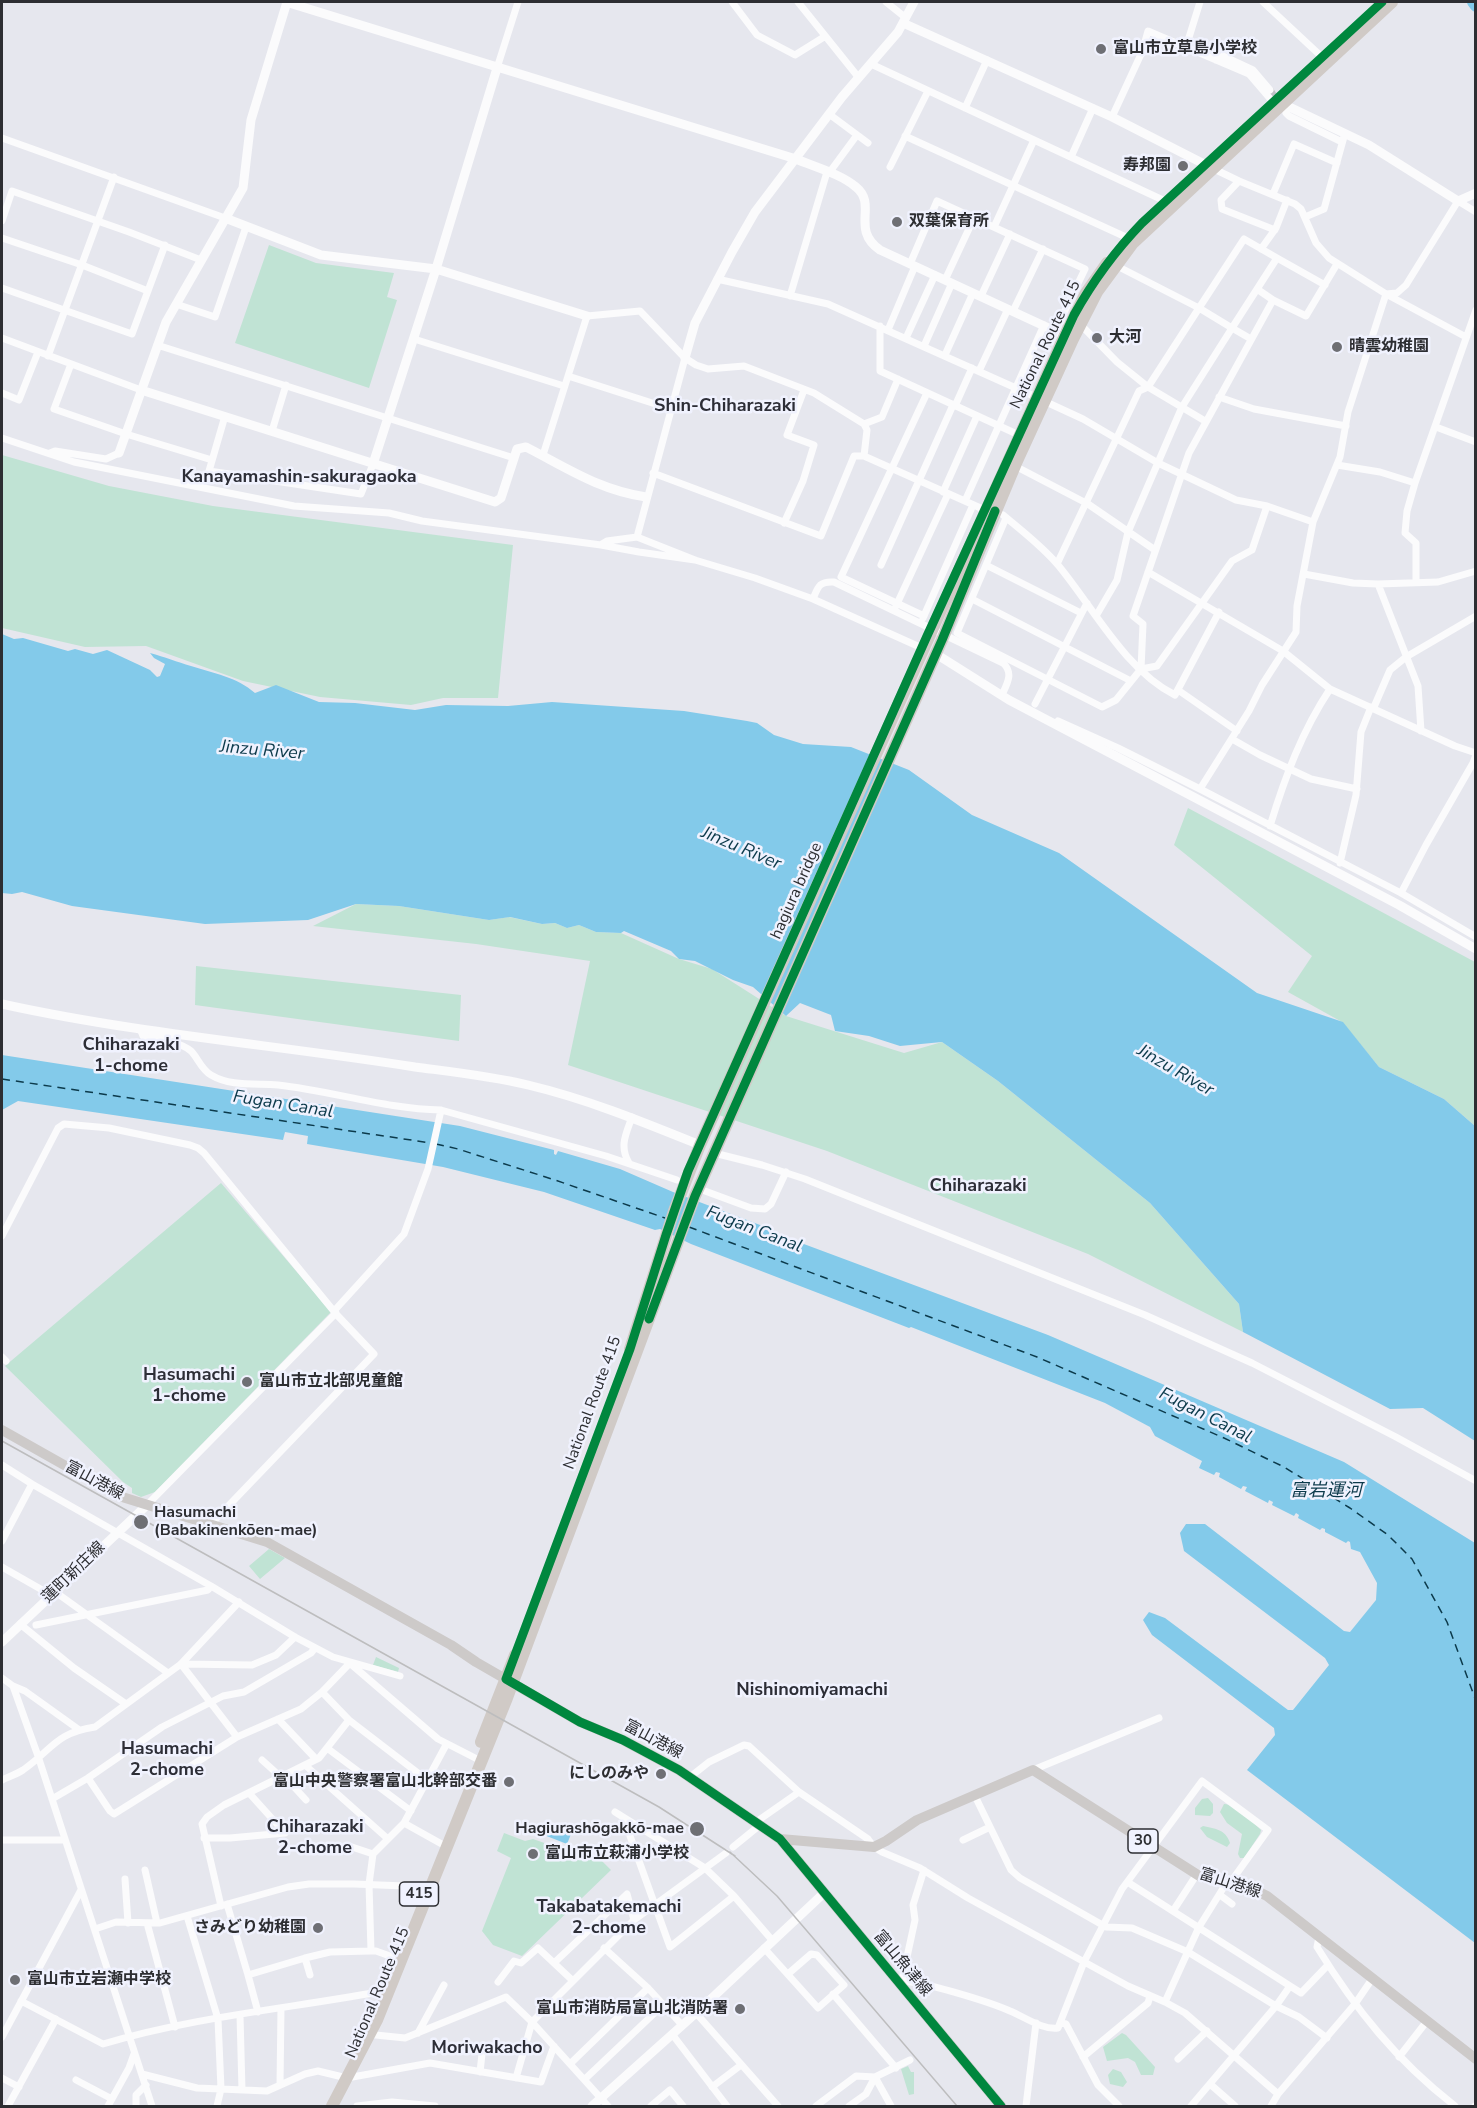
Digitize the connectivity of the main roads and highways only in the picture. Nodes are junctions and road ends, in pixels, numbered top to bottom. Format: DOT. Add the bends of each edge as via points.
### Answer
graph roads {
  1 [pos="1382,2"];
  2 [pos="1392,2"];
  3 [pos="1278,102"];
  4 [pos="1209,166"];
  5 [pos="1064,335"];
  6 [pos="1040,399"];
  7 [pos="988,515"];
  8 [pos="920,653"];
  9 [pos="933,660"];
  10 [pos="701,1141"];
  11 [pos="716,1147"];
  12 [pos="690,1189"];
  13 [pos="2,1430"];
  14 [pos="509,1681"];
  15 [pos="780,1839"];
  16 [pos="1476,2058"];
  17 [pos="328,2106"];
  18 [pos="1001,2106"];
  1 -- 3 [label="highway, National Route 415 / 415"];
  2 -- 3 [label="highway, National Route 415 / 415"];
  3 -- 4 [label="highway, National Route 415 / 415"];
  4 -- 5 [label="highway, National Route 415 / 415" via="1115,265 1080,324"];
  4 -- 5 [label="highway, National Route 415 / 415" via="1165,201 1128,238 1097,276"];
  5 -- 6 [label="highway, National Route 415 / 415"];
  6 -- 7 [label="highway, National Route 415 / 415" via="1015,466"];
  6 -- 7 [label="highway, National Route 415 / 415" via="1018,435"];
  7 -- 8 [label="highway, National Route 415 / 415"];
  7 -- 9 [label="highway, National Route 415 / 415" via="951,638"];
  8 -- 10 [label="highway, hagiura bridge / 415"];
  9 -- 11 [label="highway, hagiura bridge / 415"];
  10 -- 12 [label="highway, National Route 415 / 415"];
  11 -- 12 [label="highway, National Route 415 / 415"];
  12 -- 14 [label="highway, National Route 415 / 415" via="678,1240"];
  12 -- 14 [label="highway, National Route 415 / 415" via="666,1235 630,1349"];
  13 -- 14 [label="main road, 富山港線" via="108,1491 267,1542"];
  14 -- 15 [label="main road, 富山港線" via="690,1777"];
  14 -- 17 [label="highway, National Route 415 / 415" via="367,2034"];
  15 -- 16 [label="main road, 富山港線 / 30" via="874,1847 916,1820 1033,1770 1197,1874 1267,1896"];
  15 -- 18 [label="main road, 富山魚津線"];
}
